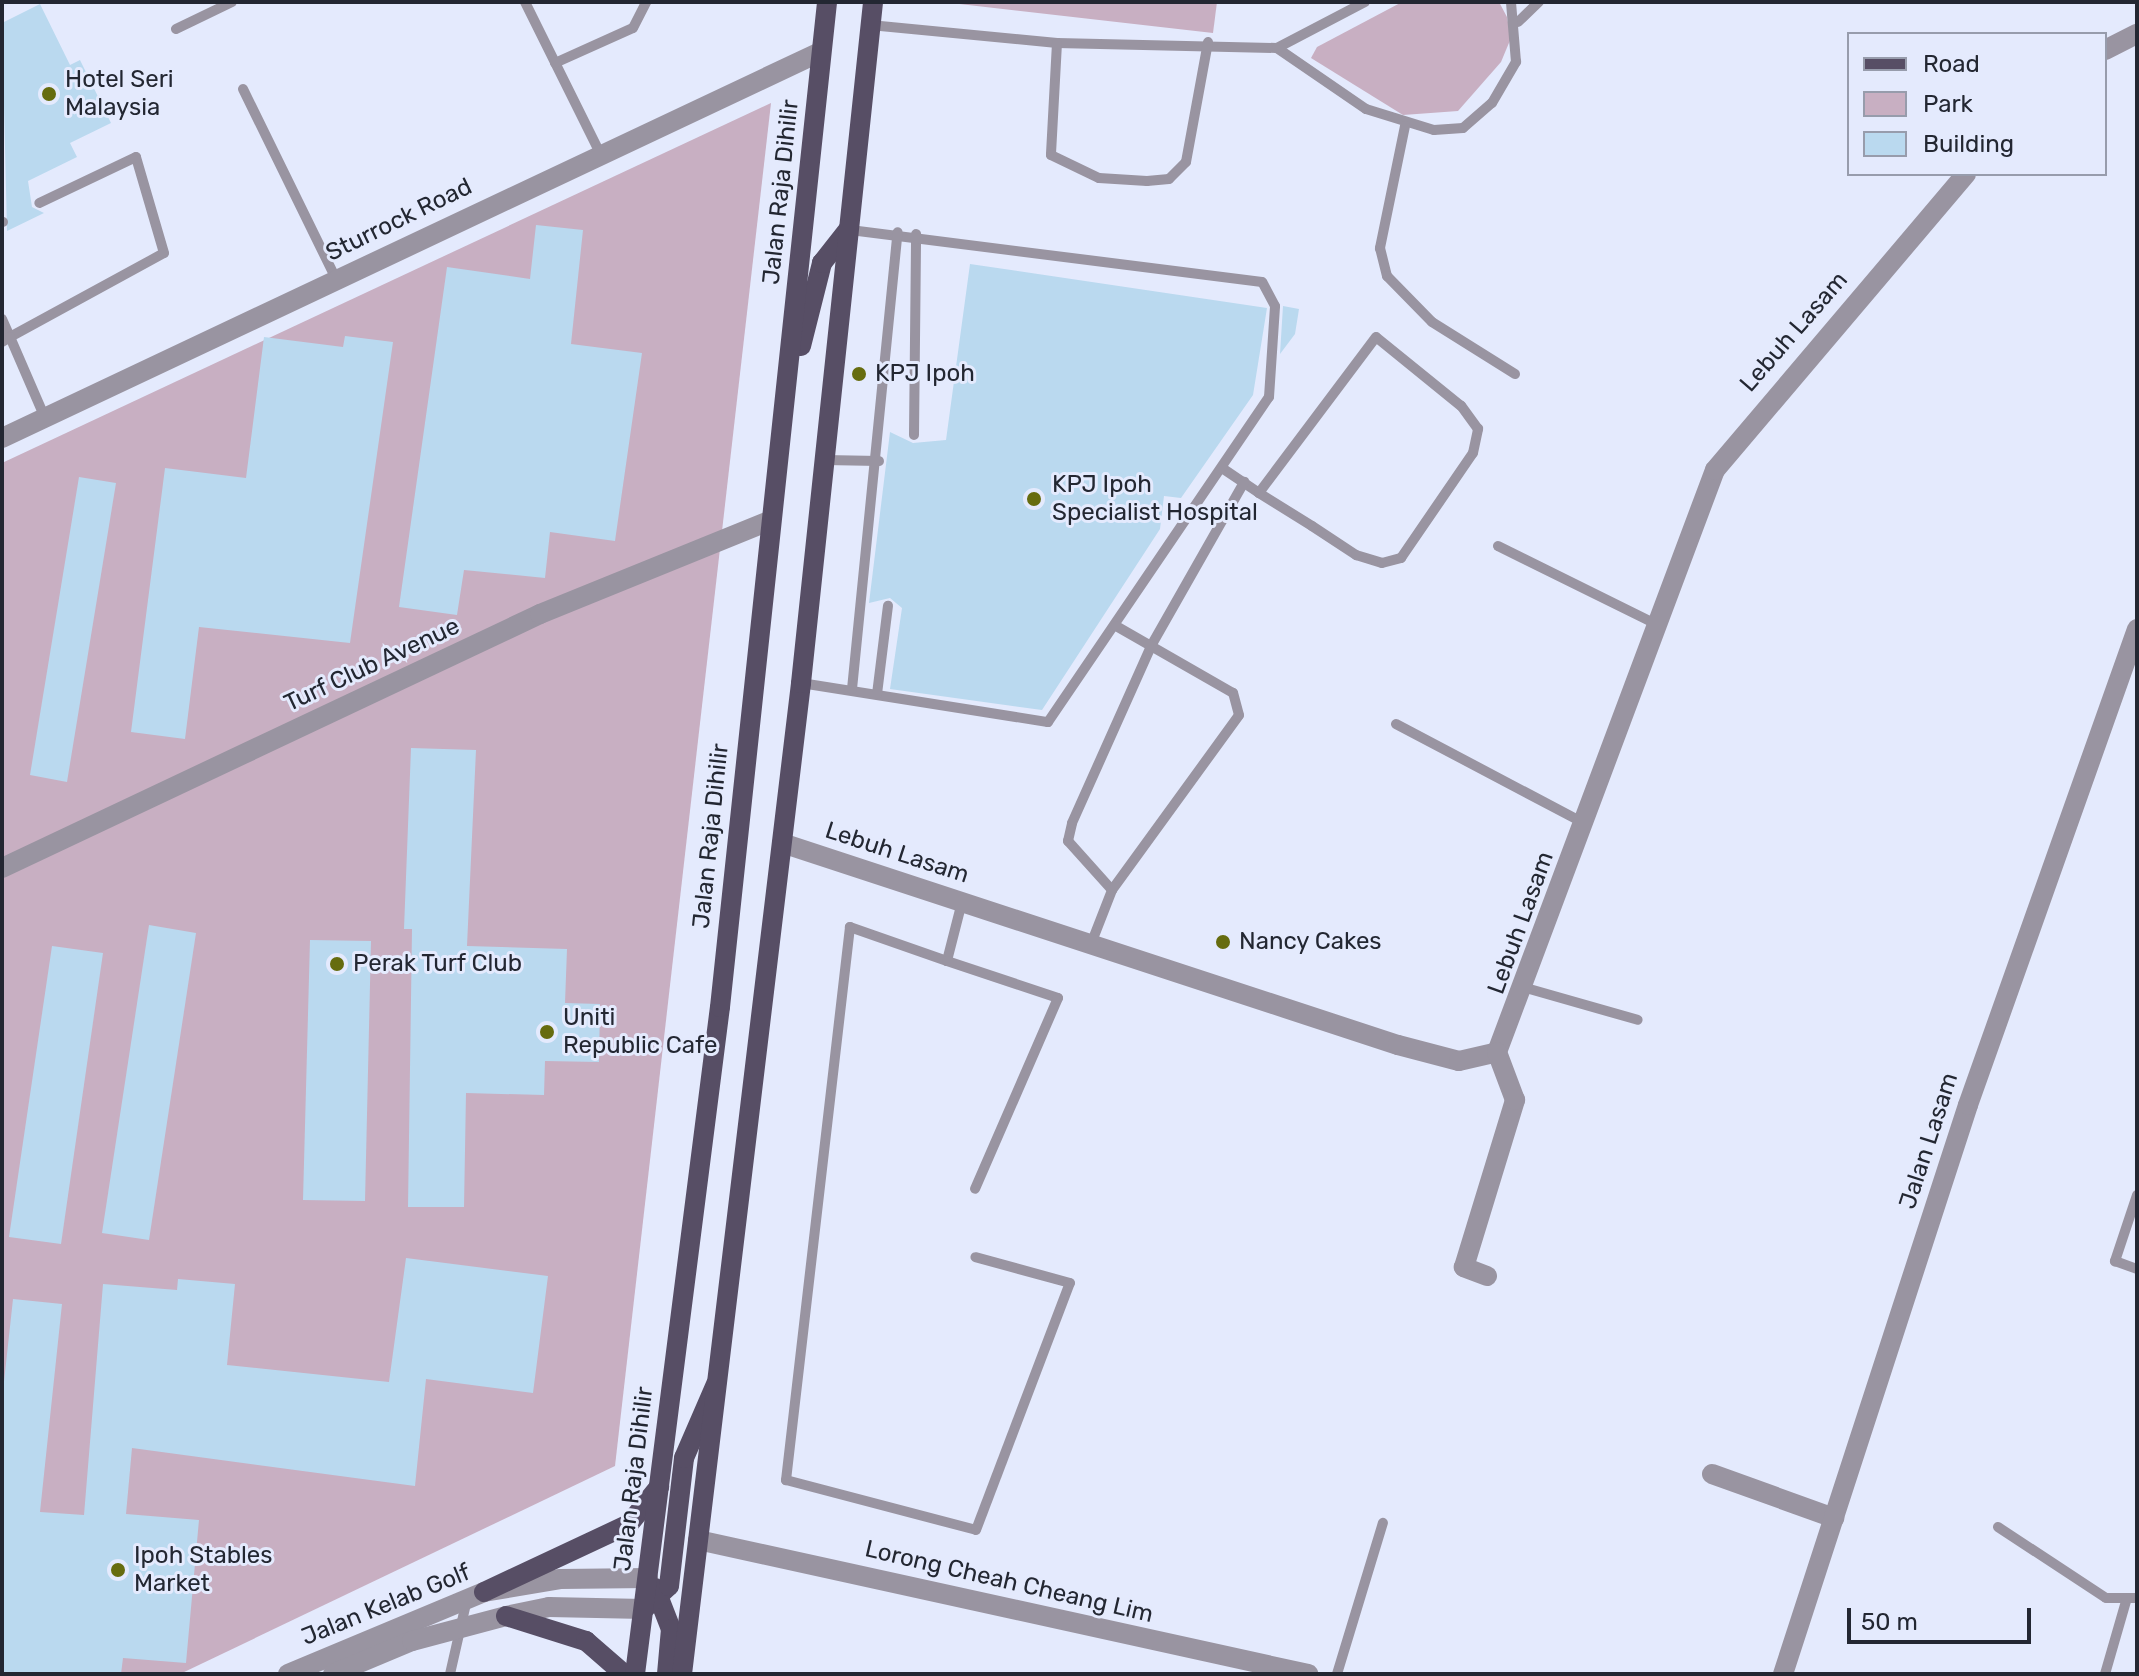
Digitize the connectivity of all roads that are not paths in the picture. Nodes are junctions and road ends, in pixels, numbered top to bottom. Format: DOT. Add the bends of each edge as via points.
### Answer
graph roads {
  1 [pos="232,2"];
  2 [pos="525,2"];
  3 [pos="646,2"];
  4 [pos="827,2"];
  5 [pos="873,2"];
  6 [pos="1365,2"];
  7 [pos="1511,2"];
  8 [pos="1539,2"];
  9 [pos="1518,22"];
  10 [pos="870,25"];
  11 [pos="176,29"];
  12 [pos="2137,34"];
  13 [pos="1208,42"];
  14 [pos="1057,43"];
  15 [pos="1277,48"];
  16 [pos="2107,49"];
  17 [pos="820,52"];
  18 [pos="555,63"];
  19 [pos="243,89"];
  20 [pos="1405,126"];
  21 [pos="600,153"];
  22 [pos="1964,176"];
  23 [pos="39,203"];
  24 [pos="848,230"];
  25 [pos="898,232"];
  26 [pos="916,234"];
  27 [pos="336,279"];
  28 [pos="2,319"];
  29 [pos="6,340"];
  30 [pos="1515,374"];
  31 [pos="45,418"];
  32 [pos="780,432"];
  33 [pos="914,435"];
  34 [pos="2,438"];
  35 [pos="821,460"];
  36 [pos="879,461"];
  37 [pos="1222,468"];
  38 [pos="1244,482"];
  39 [pos="1259,493"];
  40 [pos="769,521"];
  41 [pos="1498,546"];
  42 [pos="888,606"];
  43 [pos="1658,625"];
  44 [pos="1116,626"];
  45 [pos="2137,629"];
  46 [pos="1151,646"];
  47 [pos="801,683"];
  48 [pos="852,689"];
  49 [pos="877,694"];
  50 [pos="1396,724"];
  51 [pos="1586,824"];
  52 [pos="782,843"];
  53 [pos="2,868"];
  54 [pos="1112,890"];
  55 [pos="962,902"];
  56 [pos="1091,944"];
  57 [pos="947,961"];
  58 [pos="1526,988"];
  59 [pos="1638,1020"];
  60 [pos="1497,1052"];
  61 [pos="975,1189"];
  62 [pos="2137,1195"];
  63 [pos="975,1257"];
  64 [pos="2137,1269"];
  65 [pos="1487,1276"];
  66 [pos="721,1374"];
  67 [pos="1712,1474"];
  68 [pos="659,1487"];
  69 [pos="1834,1518"];
  70 [pos="1383,1523"];
  71 [pos="1998,1527"];
  72 [pos="698,1540"];
  73 [pos="648,1578"];
  74 [pos="475,1595"];
  75 [pos="2132,1598"];
  76 [pos="652,1602"];
  77 [pos="506,1616"];
  78 [pos="461,1627"];
  79 [pos="288,1674"];
  80 [pos="333,1674"];
  81 [pos="450,1674"];
  82 [pos="624,1674"];
  83 [pos="635,1674"];
  84 [pos="667,1674"];
  85 [pos="682,1674"];
  86 [pos="1308,1674"];
  87 [pos="1337,1674"];
  88 [pos="1783,1674"];
  89 [pos="2105,1674"];
  1 -- 11 [label="lane"];
  2 -- 18 [label="lane"];
  3 -- 18 [label="lane" via="633,28"];
  4 -- 17 [label="main road, Jalan Raja Dihilir"];
  5 -- 10 [label="main road"];
  6 -- 15 [label="lane"];
  7 -- 9 [label="lane"];
  8 -- 9 [label="lane"];
  9 -- 20 [label="lane" via="1516,62 1492,103 1463,128"];
  10 -- 14 [label="lane"];
  10 -- 24 [label="main road"];
  12 -- 16 [label="street"];
  13 -- 14 [label="lane"];
  13 -- 14 [label="lane" via="1186,162 1169,179 1147,181 1099,178 1051,155"];
  13 -- 15 [label="lane"];
  15 -- 20 [label="lane" via="1366,109"];
  17 -- 21 [label="street, Sturrock Road"];
  17 -- 32 [label="main road, Jalan Raja Dihilir"];
  18 -- 21 [label="lane"];
  19 -- 27 [label="lane"];
  20 -- 30 [label="lane" via="1380,248 1387,276 1432,322"];
  21 -- 27 [label="street, Sturrock Road"];
  22 -- 43 [label="street, Lebuh Lasam" via="1715,470"];
  23 -- 29 [label="lane" via="136,157 164,253"];
  24 -- 25 [label="lane"];
  24 -- 32 [label="main road" via="822,263"];
  24 -- 35 [label="main road"];
  25 -- 26 [label="lane"];
  25 -- 36 [label="lane"];
  26 -- 33 [label="lane"];
  26 -- 37 [label="lane" via="1262,282 1275,306 1269,397"];
  27 -- 31 [label="street, Sturrock Road"];
  28 -- 29 [label="lane"];
  29 -- 31 [label="lane"];
  31 -- 34 [label="street, Sturrock Road"];
  32 -- 40 [label="main road, Jalan Raja Dihilir"];
  35 -- 36 [label="lane"];
  35 -- 47 [label="main road"];
  36 -- 48 [label="lane"];
  37 -- 38 [label="lane"];
  37 -- 44 [label="lane"];
  38 -- 39 [label="lane"];
  38 -- 46 [label="lane"];
  39 -- 39 [label="lane" via="1376,337 1461,406 1478,429 1473,453 1401,558 1382,563 1356,555"];
  40 -- 53 [label="street, Turf Club Avenue" via="540,614"];
  40 -- 68 [label="main road, Jalan Raja Dihilir" via="720,1007"];
  41 -- 43 [label="lane"];
  42 -- 49 [label="lane"];
  43 -- 51 [label="street, Lebuh Lasam"];
  44 -- 46 [label="lane"];
  44 -- 49 [label="lane" via="1048,722"];
  45 -- 69 [label="street, Jalan Lasam" via="1968,1105"];
  46 -- 54 [label="lane" via="1068,841"];
  46 -- 54 [label="lane" via="1233,693 1239,715"];
  47 -- 48 [label="lane"];
  47 -- 52 [label="main road"];
  48 -- 49 [label="lane"];
  50 -- 51 [label="lane"];
  51 -- 58 [label="street, Lebuh Lasam"];
  52 -- 55 [label="street, Lebuh Lasam"];
  52 -- 66 [label="main road"];
  54 -- 56 [label="lane"];
  55 -- 56 [label="street, Lebuh Lasam"];
  55 -- 57 [label="lane"];
  56 -- 60 [label="street, Lebuh Lasam" via="1398,1045 1459,1061"];
  57 -- 61 [label="lane" via="1058,998"];
  57 -- 63 [label="lane" via="850,927 786,1480 976,1530 1070,1283"];
  58 -- 59 [label="lane"];
  58 -- 60 [label="street, Lebuh Lasam"];
  60 -- 65 [label="street" via="1515,1100 1464,1267"];
  62 -- 64 [label="lane" via="2115,1261"];
  66 -- 72 [label="main road"];
  66 -- 76 [label="main road" via="692,1429 669,1586"];
  67 -- 69 [label="street"];
  68 -- 73 [label="main road, Jalan Raja Dihilir"];
  68 -- 74 [label="main road" via="629,1524"];
  69 -- 88 [label="street, Jalan Lasam"];
  70 -- 87 [label="lane"];
  71 -- 75 [label="lane" via="2106,1598"];
  72 -- 85 [label="main road"];
  72 -- 86 [label="street, Lorong Cheah Cheang Lim"];
  73 -- 74 [label="street, Jalan Kelab Golf" via="560,1579"];
  73 -- 76 [label="main road, Jalan Raja Dihilir"];
  74 -- 78 [label="lane"];
  74 -- 79 [label="street, Jalan Kelab Golf"];
  75 -- 89 [label="lane"];
  76 -- 77 [label="street, Jalan Kelab Golf" via="549,1607"];
  76 -- 83 [label="main road, Jalan Raja Dihilir"];
  76 -- 84 [label="main road" via="671,1629"];
  77 -- 78 [label="street, Jalan Kelab Golf"];
  77 -- 82 [label="main road" via="586,1641"];
  78 -- 80 [label="street, Jalan Kelab Golf"];
  78 -- 81 [label="lane"];
}
